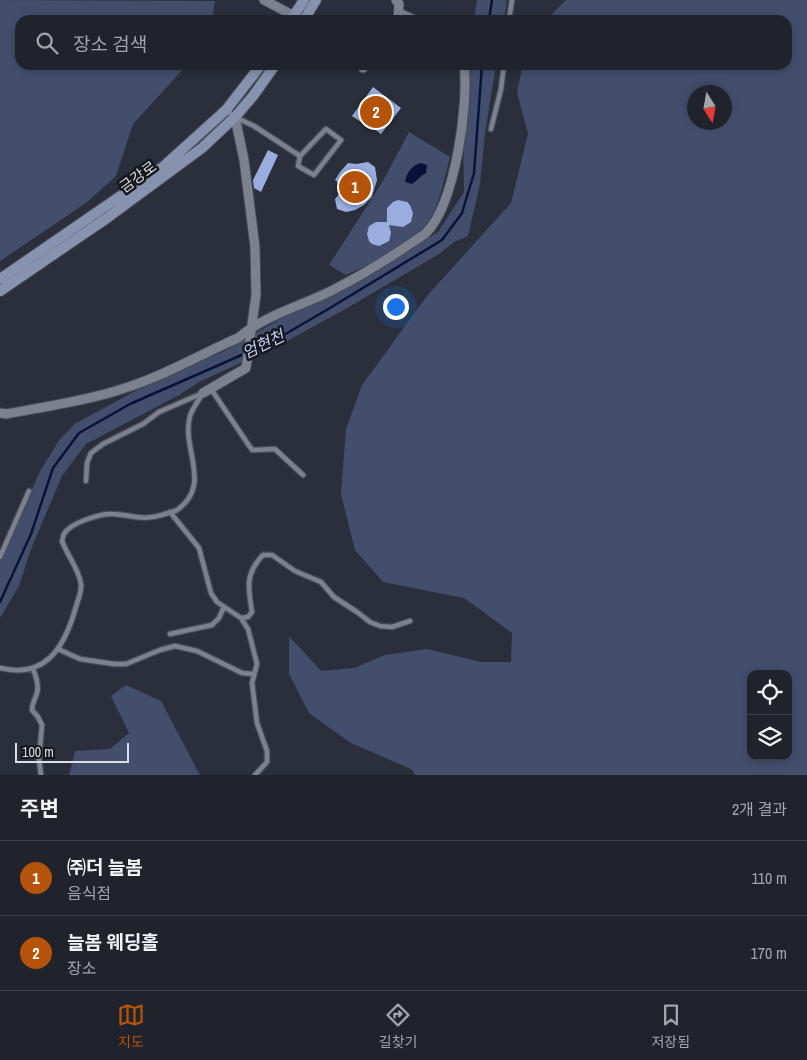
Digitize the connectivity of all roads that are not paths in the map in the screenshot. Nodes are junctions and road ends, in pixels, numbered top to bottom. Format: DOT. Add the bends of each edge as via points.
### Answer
graph roads {
  1 [pos="264,0"];
  2 [pos="304,0"];
  3 [pos="316,0"];
  4 [pos="396,0"];
  5 [pos="512,0"];
  6 [pos="287,15"];
  7 [pos="294,15"];
  8 [pos="307,15"];
  9 [pos="398,15"];
  10 [pos="510,15"];
  11 [pos="257,70"];
  12 [pos="271,70"];
  13 [pos="464,70"];
  14 [pos="503,70"];
  15 [pos="226,110"];
  16 [pos="235,117"];
  17 [pos="491,129"];
  18 [pos="300,156"];
  19 [pos="0,279"];
  20 [pos="0,291"];
  21 [pos="251,327"];
  22 [pos="207,391"];
  23 [pos="0,413"];
  24 [pos="303,474"];
  25 [pos="86,481"];
  26 [pos="29,492"];
  27 [pos="170,512"];
  28 [pos="0,557"];
  29 [pos="224,607"];
  30 [pos="241,618"];
  31 [pos="410,621"];
  32 [pos="170,634"];
  33 [pos="58,649"];
  34 [pos="0,668"];
  35 [pos="33,669"];
  36 [pos="254,674"];
  37 [pos="41,775"];
  38 [pos="255,775"];
  1 -- 6 [label="street"];
  2 -- 7 [label="main road"];
  3 -- 8 [label="main road"];
  4 -- 9 [label="street"];
  5 -- 10 [label="lane"];
  11 -- 15 [label="main road, 금강로"];
  12 -- 16 [label="main road, 금강로"];
  13 -- 21 [label="street" via="458,151 442,208 426,232 385,260 329,291"];
  14 -- 17 [label="lane"];
  15 -- 16 [label="lane"];
  15 -- 19 [label="main road, 금강로" via="164,166"];
  16 -- 18 [label="lane"];
  16 -- 20 [label="main road, 금강로" via="177,168"];
  16 -- 21 [label="street" via="255,247 256,295"];
  18 -- 18 [label="lane" via="298,166 314,175 341,140 326,129"];
  21 -- 22 [label="street" via="246,368"];
  21 -- 23 [label="street" via="238,338 120,390"];
  22 -- 24 [label="lane" via="252,450 275,449"];
  22 -- 25 [label="lane" via="159,412 97,448 87,462"];
  22 -- 27 [label="lane" via="190,416 194,489 176,510"];
  26 -- 28 [label="lane"];
  27 -- 29 [label="lane" via="199,548 211,592"];
  27 -- 33 [label="lane" via="150,518 112,514 97,516 71,527 64,534 62,542 81,584 70,625"];
  29 -- 30 [label="lane"];
  29 -- 32 [label="lane" via="212,625"];
  30 -- 31 [label="lane" via="252,612 248,579 253,566 263,555 272,555 295,571 321,582 334,597 370,622 392,626"];
  30 -- 36 [label="lane" via="254,647 257,664"];
  33 -- 35 [label="lane"];
  33 -- 36 [label="lane" via="80,659 126,664 175,646 197,651 242,673"];
  34 -- 35 [label="lane"];
  35 -- 37 [label="lane" via="38,692 32,710 42,725"];
  36 -- 38 [label="lane" via="252,683 257,723 267,762"];
}
